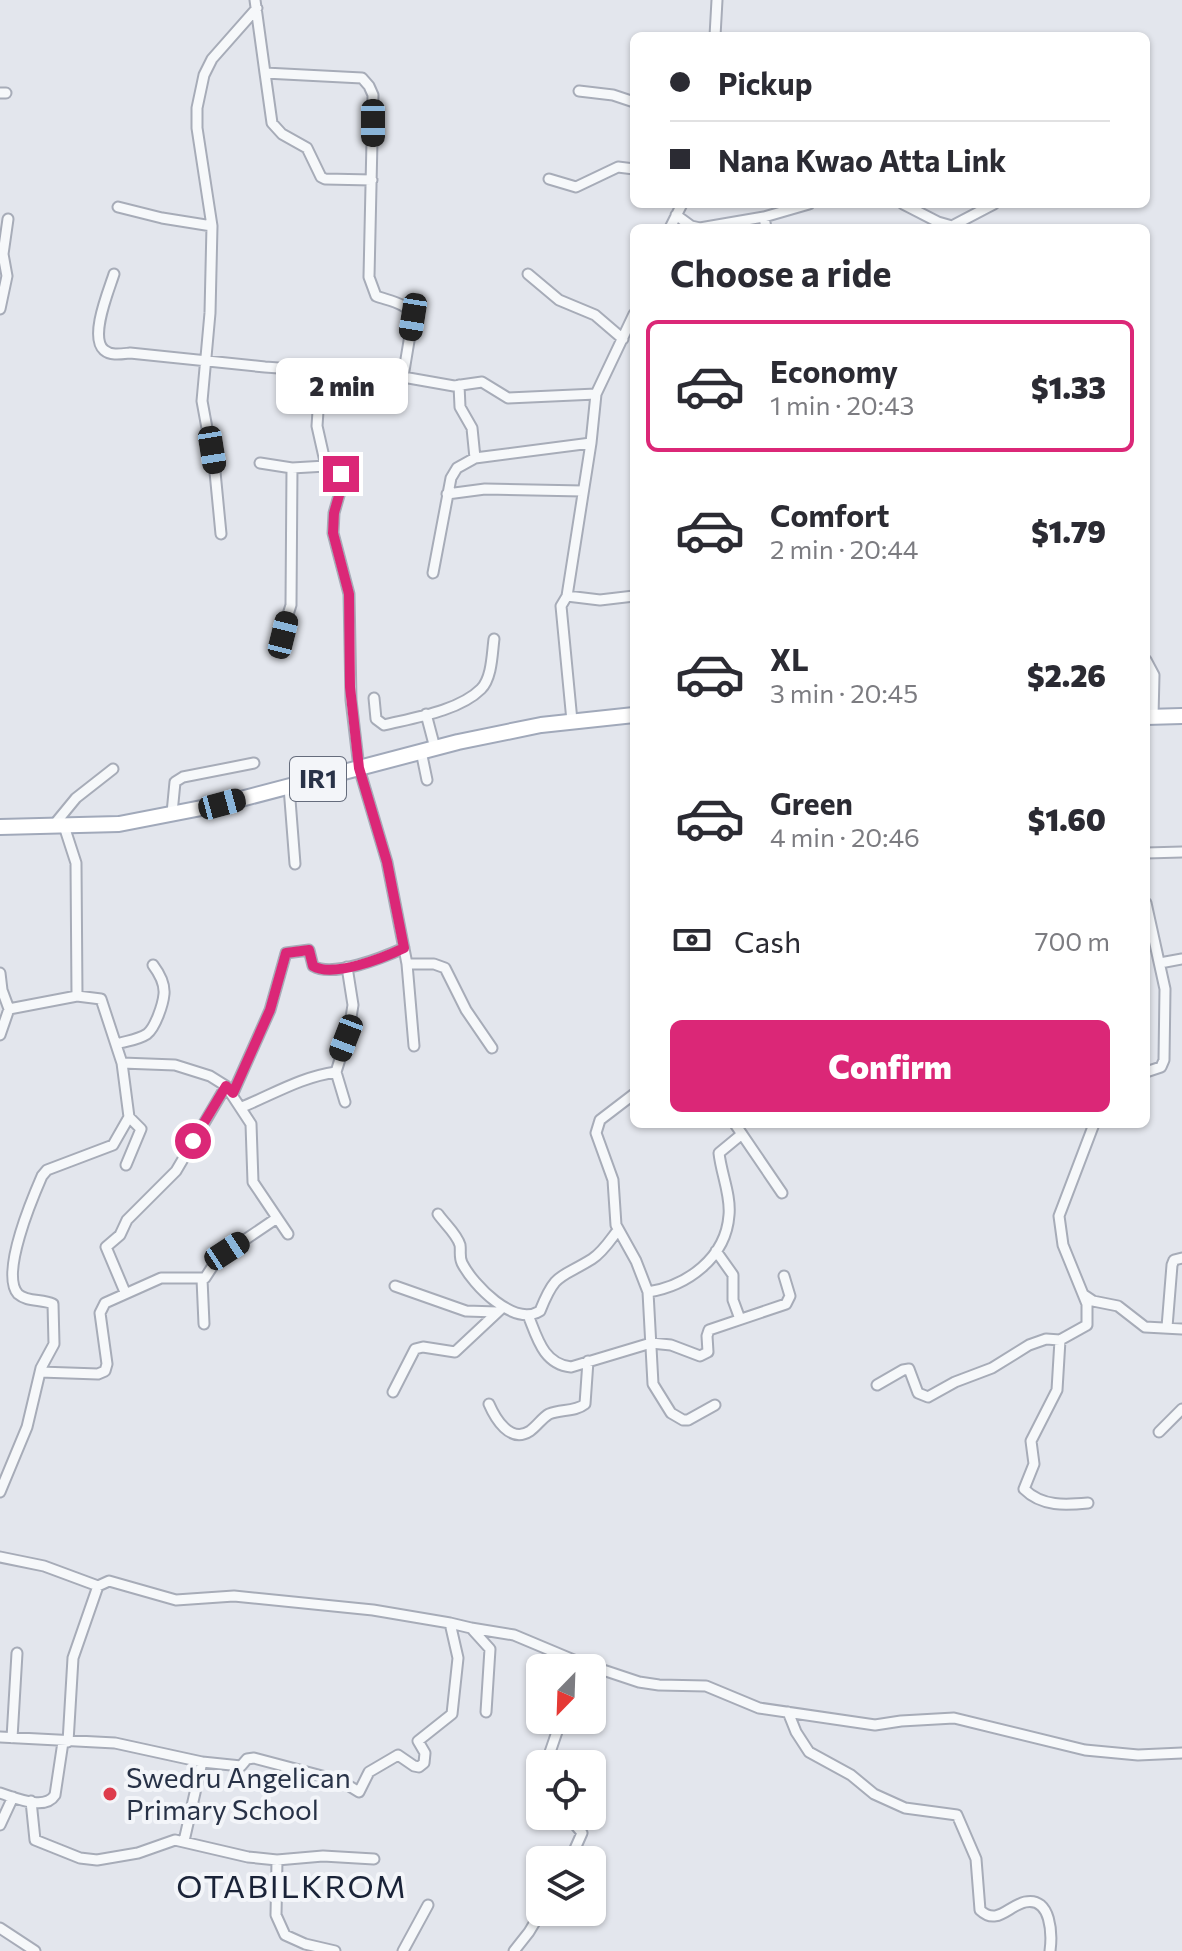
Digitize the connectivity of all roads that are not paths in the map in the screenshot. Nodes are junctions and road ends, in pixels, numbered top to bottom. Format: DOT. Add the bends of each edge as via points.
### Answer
graph roads {
  1 [pos="717,0"];
  2 [pos="256,4"];
  3 [pos="715,32"];
  4 [pos="265,73"];
  5 [pos="579,91"];
  6 [pos="630,101"];
  7 [pos="630,168"];
  8 [pos="549,179"];
  9 [pos="372,180"];
  10 [pos="118,207"];
  11 [pos="680,208"];
  12 [pos="795,208"];
  13 [pos="911,208"];
  14 [pos="986,208"];
  15 [pos="676,215"];
  16 [pos="764,217"];
  17 [pos="8,219"];
  18 [pos="672,224"];
  19 [pos="688,224"];
  20 [pos="723,224"];
  21 [pos="765,224"];
  22 [pos="945,224"];
  23 [pos="956,224"];
  24 [pos="212,226"];
  25 [pos="114,274"];
  26 [pos="528,274"];
  27 [pos="0,309"];
  28 [pos="630,323"];
  29 [pos="623,339"];
  30 [pos="204,360"];
  31 [pos="342,372"];
  32 [pos="403,377"];
  33 [pos="459,385"];
  34 [pos="596,394"];
  35 [pos="591,443"];
  36 [pos="475,458"];
  37 [pos="260,463"];
  38 [pos="326,466"];
  39 [pos="292,468"];
  40 [pos="583,491"];
  41 [pos="447,494"];
  42 [pos="221,534"];
  43 [pos="433,573"];
  44 [pos="567,596"];
  45 [pos="630,596"];
  46 [pos="494,639"];
  47 [pos="277,649"];
  48 [pos="1150,668"];
  49 [pos="374,698"];
  50 [pos="426,714"];
  51 [pos="630,715"];
  52 [pos="1182,716"];
  53 [pos="1150,717"];
  54 [pos="572,721"];
  55 [pos="428,750"];
  56 [pos="254,763"];
  57 [pos="359,768"];
  58 [pos="113,769"];
  59 [pos="427,780"];
  60 [pos="289,787"];
  61 [pos="172,813"];
  62 [pos="58,826"];
  63 [pos="0,827"];
  64 [pos="1182,852"];
  65 [pos="1150,853"];
  66 [pos="295,864"];
  67 [pos="1150,920"];
  68 [pos="404,948"];
  69 [pos="1182,959"];
  70 [pos="1160,963"];
  71 [pos="407,964"];
  72 [pos="153,965"];
  73 [pos="347,967"];
  74 [pos="0,973"];
  75 [pos="77,996"];
  76 [pos="9,1009"];
  77 [pos="0,1035"];
  78 [pos="117,1044"];
  79 [pos="414,1046"];
  80 [pos="492,1048"];
  81 [pos="122,1063"];
  82 [pos="1150,1071"];
  83 [pos="336,1072"];
  84 [pos="230,1089"];
  85 [pos="630,1097"];
  86 [pos="345,1102"];
  87 [pos="242,1107"];
  88 [pos="129,1117"];
  89 [pos="738,1128"];
  90 [pos="1092,1128"];
  91 [pos="742,1134"];
  92 [pos="126,1165"];
  93 [pos="782,1193"];
  94 [pos="438,1214"];
  95 [pos="277,1218"];
  96 [pos="618,1230"];
  97 [pos="288,1234"];
  98 [pos="716,1251"];
  99 [pos="1182,1258"];
  100 [pos="784,1276"];
  101 [pos="202,1279"];
  102 [pos="395,1286"];
  103 [pos="125,1292"];
  104 [pos="648,1292"];
  105 [pos="1084,1295"];
  106 [pos="500,1310"];
  107 [pos="528,1315"];
  108 [pos="740,1319"];
  109 [pos="204,1324"];
  110 [pos="1167,1327"];
  111 [pos="1182,1329"];
  112 [pos="1060,1340"];
  113 [pos="651,1343"];
  114 [pos="588,1361"];
  115 [pos="40,1372"];
  116 [pos="877,1385"];
  117 [pos="393,1392"];
  118 [pos="489,1404"];
  119 [pos="715,1405"];
  120 [pos="1182,1409"];
  121 [pos="1159,1432"];
  122 [pos="0,1492"];
  123 [pos="1088,1503"];
  124 [pos="0,1557"];
  125 [pos="98,1586"];
  126 [pos="450,1623"];
  127 [pos="471,1628"];
  128 [pos="17,1653"];
  129 [pos="555,1654"];
  130 [pos="606,1673"];
  131 [pos="486,1712"];
  132 [pos="788,1712"];
  133 [pos="0,1737"];
  134 [pos="12,1738"];
  135 [pos="66,1742"];
  136 [pos="1182,1753"];
  137 [pos="202,1762"];
  138 [pos="0,1793"];
  139 [pos="13,1797"];
  140 [pos="31,1801"];
  141 [pos="0,1825"];
  142 [pos="184,1841"];
  143 [pos="374,1859"];
  144 [pos="277,1860"];
  145 [pos="428,1905"];
  146 [pos="533,1926"];
  147 [pos="0,1928"];
  148 [pos="35,1951"];
  149 [pos="335,1951"];
  150 [pos="403,1951"];
  151 [pos="514,1951"];
  152 [pos="1050,1951"];
  1 -- 3 [label="street"];
  2 -- 4 [label="street"];
  2 -- 24 [label="street" via="212,59 197,108"];
  4 -- 9 [label="street" via="272,123 307,148 321,177"];
  4 -- 9 [label="street" via="362,78 373,95"];
  5 -- 6 [label="street"];
  7 -- 8 [label="street" via="618,167 576,187"];
  9 -- 32 [label="street" via="371,289 376,296 405,306 413,317"];
  10 -- 24 [label="street"];
  11 -- 15 [label="street"];
  12 -- 16 [label="street"];
  13 -- 22 [label="street"];
  14 -- 23 [label="street"];
  15 -- 18 [label="street"];
  15 -- 19 [label="street"];
  16 -- 20 [label="street"];
  16 -- 21 [label="street"];
  17 -- 27 [label="street" via="3,254 7,276"];
  24 -- 30 [label="street"];
  25 -- 30 [label="street" via="98,334 105,351"];
  26 -- 29 [label="street"];
  28 -- 29 [label="street"];
  29 -- 34 [label="street"];
  30 -- 31 [label="street"];
  30 -- 42 [label="street" via="202,401"];
  31 -- 32 [label="street"];
  31 -- 38 [label="street" via="318,411"];
  32 -- 33 [label="street"];
  33 -- 34 [label="street" via="482,382 508,398"];
  33 -- 36 [label="street"];
  34 -- 35 [label="street"];
  35 -- 36 [label="street"];
  35 -- 40 [label="street"];
  36 -- 41 [label="street" via="453,472"];
  37 -- 39 [label="street"];
  38 -- 39 [label="street"];
  38 -- 57 [label="street" via="344,478 333,533 349,594 350,687"];
  39 -- 47 [label="street" via="291,605"];
  40 -- 41 [label="street" via="473,489"];
  40 -- 44 [label="street"];
  41 -- 43 [label="street"];
  44 -- 45 [label="street"];
  44 -- 54 [label="street" via="561,612"];
  46 -- 50 [label="street" via="481,689"];
  48 -- 53 [label="street"];
  49 -- 50 [label="street" via="381,724"];
  50 -- 55 [label="street"];
  51 -- 54 [label="main road, IR1"];
  52 -- 53 [label="main road"];
  54 -- 55 [label="main road, IR1"];
  55 -- 57 [label="main road, IR1"];
  55 -- 59 [label="street"];
  56 -- 61 [label="street" via="183,777 175,782"];
  57 -- 60 [label="main road, IR1"];
  57 -- 68 [label="street" via="387,862"];
  58 -- 62 [label="street" via="76,798"];
  60 -- 61 [label="main road, IR1"];
  60 -- 66 [label="street"];
  61 -- 62 [label="main road, IR1" via="119,824"];
  62 -- 63 [label="main road, IR1"];
  62 -- 75 [label="street" via="76,863"];
  64 -- 65 [label="street"];
  67 -- 70 [label="street"];
  68 -- 71 [label="street"];
  68 -- 73 [label="street"];
  69 -- 70 [label="street"];
  70 -- 82 [label="street" via="1164,1060"];
  71 -- 79 [label="street"];
  71 -- 80 [label="street" via="445,968"];
  72 -- 78 [label="street" via="164,994 154,1024 141,1037"];
  73 -- 83 [label="street" via="353,1005"];
  73 -- 84 [label="street" via="318,970 309,950 286,953 270,1010"];
  74 -- 76 [label="street"];
  75 -- 76 [label="street"];
  75 -- 78 [label="street" via="101,999"];
  76 -- 77 [label="street"];
  78 -- 81 [label="street"];
  81 -- 84 [label="street" via="175,1065"];
  81 -- 88 [label="street"];
  83 -- 86 [label="street"];
  83 -- 87 [label="street" via="313,1076"];
  84 -- 87 [label="street"];
  84 -- 103 [label="street" via="176,1171 106,1247"];
  85 -- 96 [label="street" via="600,1120 596,1133 613,1180"];
  87 -- 95 [label="street" via="253,1132 253,1182"];
  88 -- 92 [label="street" via="141,1129"];
  88 -- 115 [label="street" via="113,1145 47,1170 20,1229 11,1277 15,1291 55,1306 54,1344"];
  89 -- 91 [label="street"];
  90 -- 105 [label="street" via="1059,1216 1061,1238"];
  91 -- 93 [label="street"];
  91 -- 98 [label="street" via="719,1153 729,1211"];
  94 -- 106 [label="street" via="459,1243 462,1263"];
  95 -- 97 [label="street"];
  95 -- 101 [label="street" via="218,1258"];
  96 -- 104 [label="street"];
  96 -- 107 [label="street" via="597,1255 560,1276 540,1311"];
  98 -- 104 [label="street" via="687,1280"];
  98 -- 108 [label="street" via="733,1275"];
  99 -- 110 [label="street" via="1172,1265"];
  100 -- 108 [label="street" via="790,1296 786,1304"];
  101 -- 103 [label="street" via="161,1278"];
  101 -- 109 [label="street"];
  102 -- 106 [label="street" via="466,1311"];
  103 -- 115 [label="street" via="100,1310 105,1371"];
  104 -- 113 [label="street"];
  105 -- 110 [label="street" via="1118,1306 1145,1327"];
  105 -- 112 [label="street" via="1087,1325"];
  106 -- 107 [label="street"];
  106 -- 117 [label="street" via="455,1352 415,1349"];
  107 -- 114 [label="street" via="549,1358 571,1367"];
  108 -- 113 [label="street" via="709,1330 705,1355"];
  110 -- 111 [label="street"];
  112 -- 116 [label="street" via="1029,1345 928,1397 918,1393 909,1369"];
  112 -- 123 [label="street" via="1057,1390 1031,1441 1034,1464 1024,1489 1057,1505"];
  113 -- 114 [label="street"];
  113 -- 119 [label="street" via="653,1384 676,1418 688,1420"];
  114 -- 118 [label="street" via="585,1404 552,1413 530,1431 508,1431"];
  115 -- 122 [label="street" via="27,1427"];
  120 -- 121 [label="street"];
  124 -- 125 [label="street"];
  125 -- 126 [label="street" via="109,1581 176,1600 234,1596"];
  125 -- 135 [label="street" via="73,1658"];
  126 -- 127 [label="street"];
  126 -- 137 [label="street" via="458,1658 454,1710 418,1741 427,1758 419,1767 398,1755 369,1772 359,1792 328,1777 254,1758 241,1766"];
  127 -- 129 [label="street" via="514,1635"];
  127 -- 131 [label="street" via="490,1649"];
  128 -- 134 [label="street"];
  130 -- 132 [label="street" via="646,1684 699,1685 754,1707"];
  132 -- 136 [label="street" via="875,1725 954,1718 1085,1750"];
  132 -- 152 [label="street" via="809,1752 874,1794 905,1808 957,1815 976,1859 980,1910 995,1917 1023,1903 1037,1904 1051,1924"];
  133 -- 134 [label="street"];
  134 -- 135 [label="street"];
  135 -- 137 [label="street" via="115,1743"];
  135 -- 140 [label="street" via="55,1795 44,1804"];
  137 -- 142 [label="street"];
  138 -- 139 [label="street"];
  139 -- 140 [label="street"];
  139 -- 141 [label="street"];
  140 -- 142 [label="street" via="35,1840 80,1858 111,1860"];
  142 -- 144 [label="street"];
  143 -- 144 [label="street"];
  144 -- 149 [label="street" via="276,1915 285,1935"];
  145 -- 150 [label="street"];
  146 -- 151 [label="street"];
  147 -- 148 [label="street"];
}
